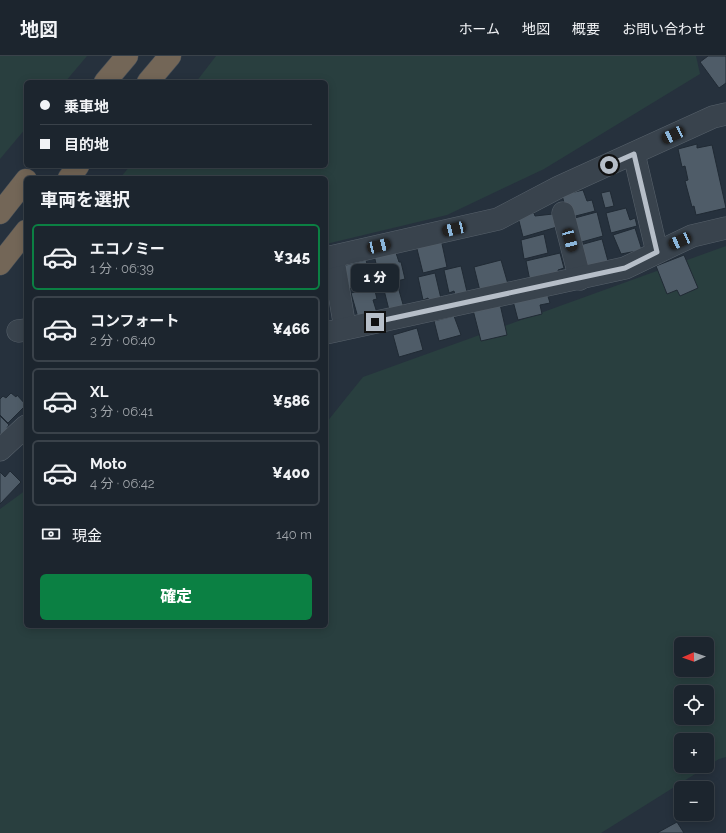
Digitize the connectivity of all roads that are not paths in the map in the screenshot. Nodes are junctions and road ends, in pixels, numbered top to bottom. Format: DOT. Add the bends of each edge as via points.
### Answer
graph roads {
  1 [pos="127,56"];
  2 [pos="170,56"];
  3 [pos="107,80"];
  4 [pos="150,80"];
  5 [pos="726,114"];
  6 [pos="634,154"];
  7 [pos="35,168"];
  8 [pos="29,176"];
  9 [pos="24,183"];
  10 [pos="0,213"];
  11 [pos="563,213"];
  12 [pos="726,228"];
  13 [pos="20,238"];
  14 [pos="657,252"];
  15 [pos="329,258"];
  16 [pos="0,264"];
  17 [pos="580,279"];
  18 [pos="336,330"];
  19 [pos="24,428"];
  20 [pos="0,450"];
  1 -- 3 [label="highway"];
  2 -- 4 [label="highway"];
  5 -- 6 [label="street" via="713,117"];
  6 -- 14 [label="street"];
  6 -- 15 [label="street" via="559,187 498,219"];
  7 -- 8 [label="highway"];
  9 -- 10 [label="highway"];
  11 -- 17 [label="street"];
  12 -- 14 [label="street" via="692,236"];
  13 -- 16 [label="highway"];
  14 -- 17 [label="street" via="625,268"];
  15 -- 18 [label="street"];
  17 -- 18 [label="street"];
  19 -- 20 [label="street"];
}
